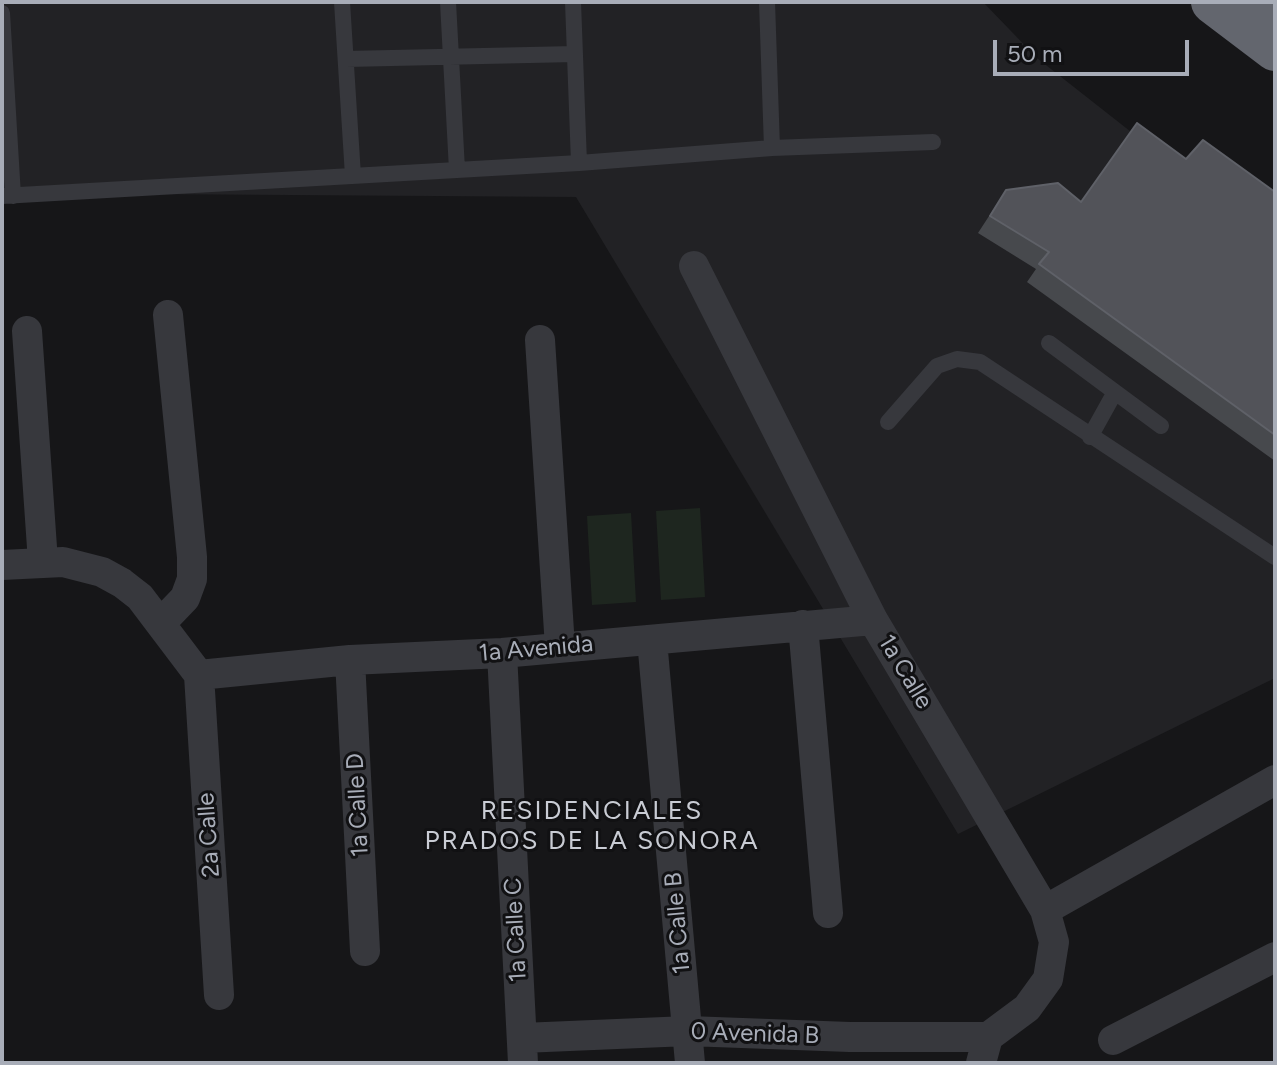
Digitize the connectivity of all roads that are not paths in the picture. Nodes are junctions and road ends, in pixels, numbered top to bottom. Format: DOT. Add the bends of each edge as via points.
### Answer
graph roads {
  1 [pos="342,2"];
  2 [pos="448,2"];
  3 [pos="573,2"];
  4 [pos="767,2"];
  5 [pos="1213,2"];
  6 [pos="1269,2"];
  7 [pos="1275,7"];
  8 [pos="2,13"];
  9 [pos="1275,49"];
  10 [pos="575,54"];
  11 [pos="451,57"];
  12 [pos="346,59"];
  13 [pos="3,64"];
  14 [pos="933,142"];
  15 [pos="772,148"];
  16 [pos="579,163"];
  17 [pos="457,170"];
  18 [pos="353,176"];
  19 [pos="7,196"];
  20 [pos="694,266"];
  21 [pos="168,315"];
  22 [pos="27,331"];
  23 [pos="540,340"];
  24 [pos="1049,343"];
  25 [pos="1115,392"];
  26 [pos="888,422"];
  27 [pos="1161,426"];
  28 [pos="1090,437"];
  29 [pos="1275,557"];
  30 [pos="43,562"];
  31 [pos="2,565"];
  32 [pos="873,620"];
  33 [pos="161,623"];
  34 [pos="803,625"];
  35 [pos="652,640"];
  36 [pos="560,647"];
  37 [pos="502,653"];
  38 [pos="350,660"];
  39 [pos="199,675"];
  40 [pos="1275,780"];
  41 [pos="1045,910"];
  42 [pos="828,913"];
  43 [pos="365,951"];
  44 [pos="1275,957"];
  45 [pos="219,995"];
  46 [pos="688,1031"];
  47 [pos="1113,1040"];
  48 [pos="522,1050"];
  49 [pos="850,1050"];
  50 [pos="984,1050"];
  51 [pos="690,1063"];
  1 -- 12 [label="lane"];
  2 -- 11 [label="lane"];
  3 -- 10 [label="lane"];
  4 -- 15 [label="lane"];
  5 -- 9 [label="highway"];
  6 -- 7 [label="highway"];
  8 -- 13 [label="lane"];
  10 -- 11 [label="lane"];
  10 -- 16 [label="lane"];
  11 -- 12 [label="lane"];
  11 -- 17 [label="lane"];
  12 -- 18 [label="lane"];
  13 -- 19 [label="lane"];
  14 -- 15 [label="lane"];
  15 -- 16 [label="lane"];
  16 -- 17 [label="lane"];
  17 -- 18 [label="lane"];
  18 -- 19 [label="lane"];
  20 -- 32 [label="street, 1a Calle"];
  21 -- 33 [label="street" via="192,579 185,598"];
  22 -- 30 [label="street"];
  23 -- 36 [label="street"];
  24 -- 25 [label="lane"];
  25 -- 27 [label="lane"];
  25 -- 28 [label="lane"];
  26 -- 28 [label="lane" via="937,366 957,359 980,362"];
  28 -- 29 [label="lane"];
  30 -- 31 [label="street"];
  30 -- 33 [label="street" via="102,572 140,597"];
  32 -- 34 [label="street, 1a Avenida"];
  32 -- 41 [label="street, 1a Calle"];
  33 -- 39 [label="street"];
  34 -- 35 [label="street, 1a Avenida"];
  34 -- 42 [label="street"];
  35 -- 36 [label="street, 1a Avenida"];
  35 -- 46 [label="street, 1a Calle B"];
  36 -- 37 [label="street, 1a Avenida"];
  37 -- 38 [label="street, 1a Avenida"];
  37 -- 48 [label="street, 1a Calle C"];
  38 -- 39 [label="street, 1a Avenida"];
  38 -- 43 [label="street, 1a Calle D"];
  39 -- 45 [label="street, 2a Calle"];
  40 -- 41 [label="street"];
  41 -- 50 [label="street, 1a Calle" via="1054,942 1048,979"];
  44 -- 47 [label="street"];
  46 -- 48 [label="street, 0 Avenida B"];
  46 -- 49 [label="street, 0 Avenida B"];
  46 -- 51 [label="street, 1a Calle B"];
  49 -- 50 [label="street, 0 Avenida B"];
}
